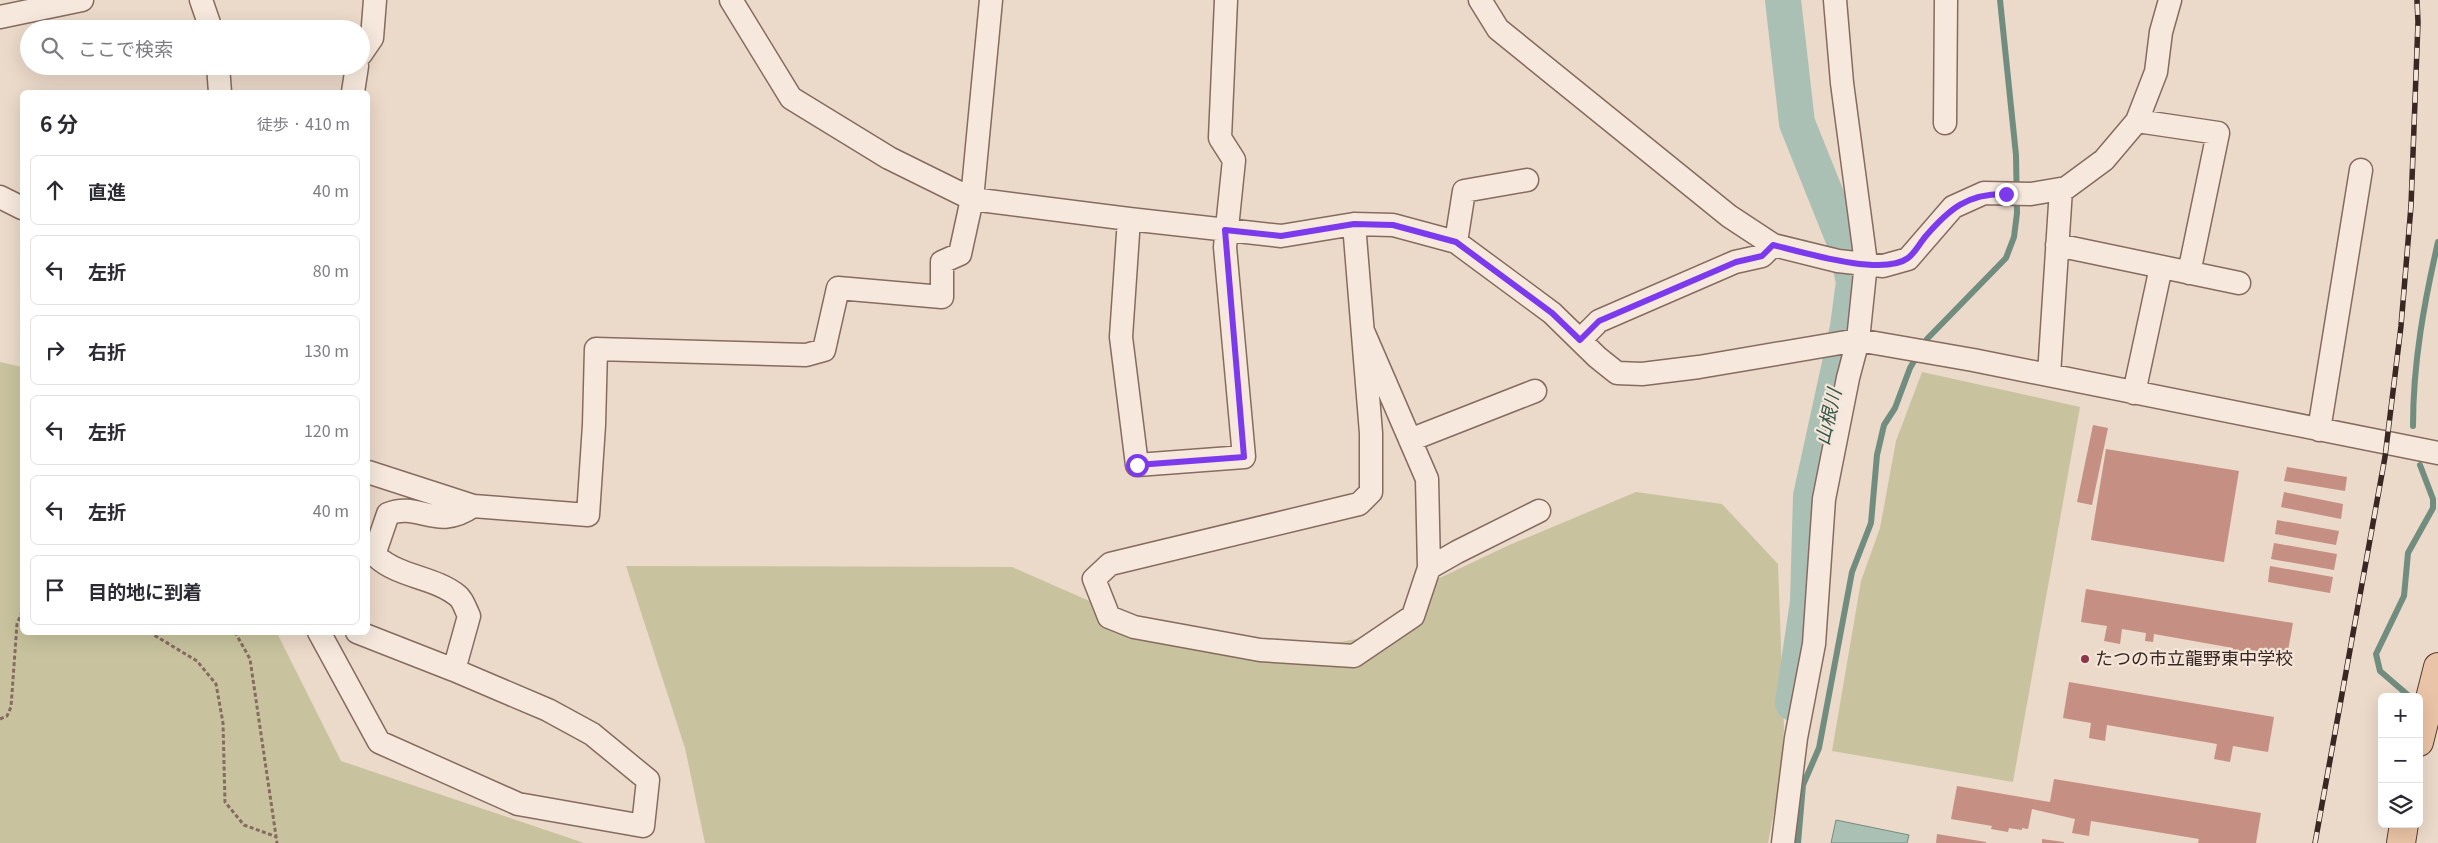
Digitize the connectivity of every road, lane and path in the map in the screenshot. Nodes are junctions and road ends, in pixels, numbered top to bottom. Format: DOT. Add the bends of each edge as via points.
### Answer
graph roads {
  1 [pos="82,0"];
  2 [pos="201,0"];
  3 [pos="374,0"];
  4 [pos="731,0"];
  5 [pos="991,0"];
  6 [pos="1226,0"];
  7 [pos="1480,0"];
  8 [pos="1836,0"];
  9 [pos="1946,0"];
  10 [pos="2170,0"];
  11 [pos="0,17"];
  12 [pos="208,20"];
  13 [pos="370,41"];
  14 [pos="219,75"];
  15 [pos="356,75"];
  16 [pos="220,90"];
  17 [pos="353,90"];
  18 [pos="2137,121"];
  19 [pos="1945,123"];
  20 [pos="2361,170"];
  21 [pos="1527,180"];
  22 [pos="2061,190"];
  23 [pos="0,197"];
  24 [pos="972,199"];
  25 [pos="20,207"];
  26 [pos="1128,219"];
  27 [pos="1354,224"];
  28 [pos="1225,230"];
  29 [pos="1456,242"];
  30 [pos="1773,245"];
  31 [pos="2057,245"];
  32 [pos="1853,262"];
  33 [pos="2161,267"];
  34 [pos="2189,273"];
  35 [pos="2238,283"];
  36 [pos="1363,331"];
  37 [pos="1580,340"];
  38 [pos="1858,340"];
  39 [pos="2049,375"];
  40 [pos="1535,391"];
  41 [pos="2134,392"];
  42 [pos="2318,430"];
  43 [pos="1410,440"];
  44 [pos="2438,453"];
  45 [pos="370,473"];
  46 [pos="473,506"];
  47 [pos="1539,511"];
  48 [pos="1429,568"];
  49 [pos="20,617"];
  50 [pos="154,635"];
  51 [pos="237,635"];
  52 [pos="321,635"];
  53 [pos="365,635"];
  54 [pos="2438,667"];
  55 [pos="454,670"];
  56 [pos="0,719"];
  57 [pos="2427,733"];
  58 [pos="2403,828"];
  59 [pos="276,837"];
  60 [pos="277,843"];
  61 [pos="1783,843"];
  62 [pos="2401,843"];
  1 -- 11 [label="street"];
  2 -- 12 [label="street"];
  3 -- 13 [label="street"];
  4 -- 24 [label="street" via="791,98 889,158"];
  5 -- 24 [label="street"];
  6 -- 28 [label="street" via="1220,138 1234,160"];
  7 -- 30 [label="street" via="1498,30 1729,216"];
  8 -- 32 [label="street"];
  9 -- 19 [label="street"];
  10 -- 18 [label="street" via="2161,32 2156,72"];
  14 -- 16 [label="street"];
  15 -- 17 [label="street"];
  18 -- 22 [label="street" via="2104,160"];
  18 -- 34 [label="street" via="2218,133"];
  20 -- 42 [label="street"];
  21 -- 29 [label="street" via="1464,191"];
  22 -- 31 [label="street"];
  22 -- 32 [label="street" via="1984,194 1953,208 1908,258 1883,266"];
  23 -- 25 [label="street"];
  24 -- 26 [label="street"];
  24 -- 46 [label="street" via="960,254 942,262 942,297 838,288 824,350 806,355 596,349 588,515"];
  26 -- 28 [label="street"];
  26 -- 28 [label="street" via="1121,337 1137,465 1244,457"];
  27 -- 28 [label="street" via="1281,236"];
  27 -- 29 [label="street" via="1393,225"];
  27 -- 36 [label="street"];
  29 -- 37 [label="street" via="1552,313"];
  30 -- 32 [label="street"];
  30 -- 37 [label="street" via="1762,256 1736,262 1599,321"];
  31 -- 33 [label="street"];
  31 -- 39 [label="street"];
  32 -- 38 [label="street"];
  33 -- 34 [label="street"];
  33 -- 41 [label="street"];
  34 -- 35 [label="street"];
  36 -- 43 [label="street"];
  36 -- 48 [label="street" via="1371,433 1371,492 1359,504 1110,564 1094,579 1109,617 1134,627 1260,650 1354,656 1413,616"];
  37 -- 38 [label="street" via="1618,373 1642,374"];
  38 -- 39 [label="street"];
  38 -- 61 [label="street" via="1824,499 1814,644 1796,738"];
  39 -- 41 [label="street"];
  40 -- 43 [label="street"];
  41 -- 42 [label="street"];
  42 -- 44 [label="street"];
  43 -- 48 [label="street" via="1427,479"];
  45 -- 46 [label="street"];
  46 -- 55 [label="street" via="460,515 440,518 399,510 388,514 376,549 377,557 385,564 426,579 459,596 469,616"];
  47 -- 48 [label="street"];
  49 -- 56 [label="path" via="11,707 7,716"];
  50 -- 59 [label="path" via="197,661 216,684 223,723 225,802 244,825"];
  51 -- 59 [label="path" via="250,660"];
  52 -- 55 [label="street" via="379,742 518,804 644,826 648,780 592,734 548,710"];
  53 -- 55 [label="street"];
  54 -- 57 [label="main road"];
  58 -- 62 [label="main road"];
  59 -- 60 [label="path"];
}
